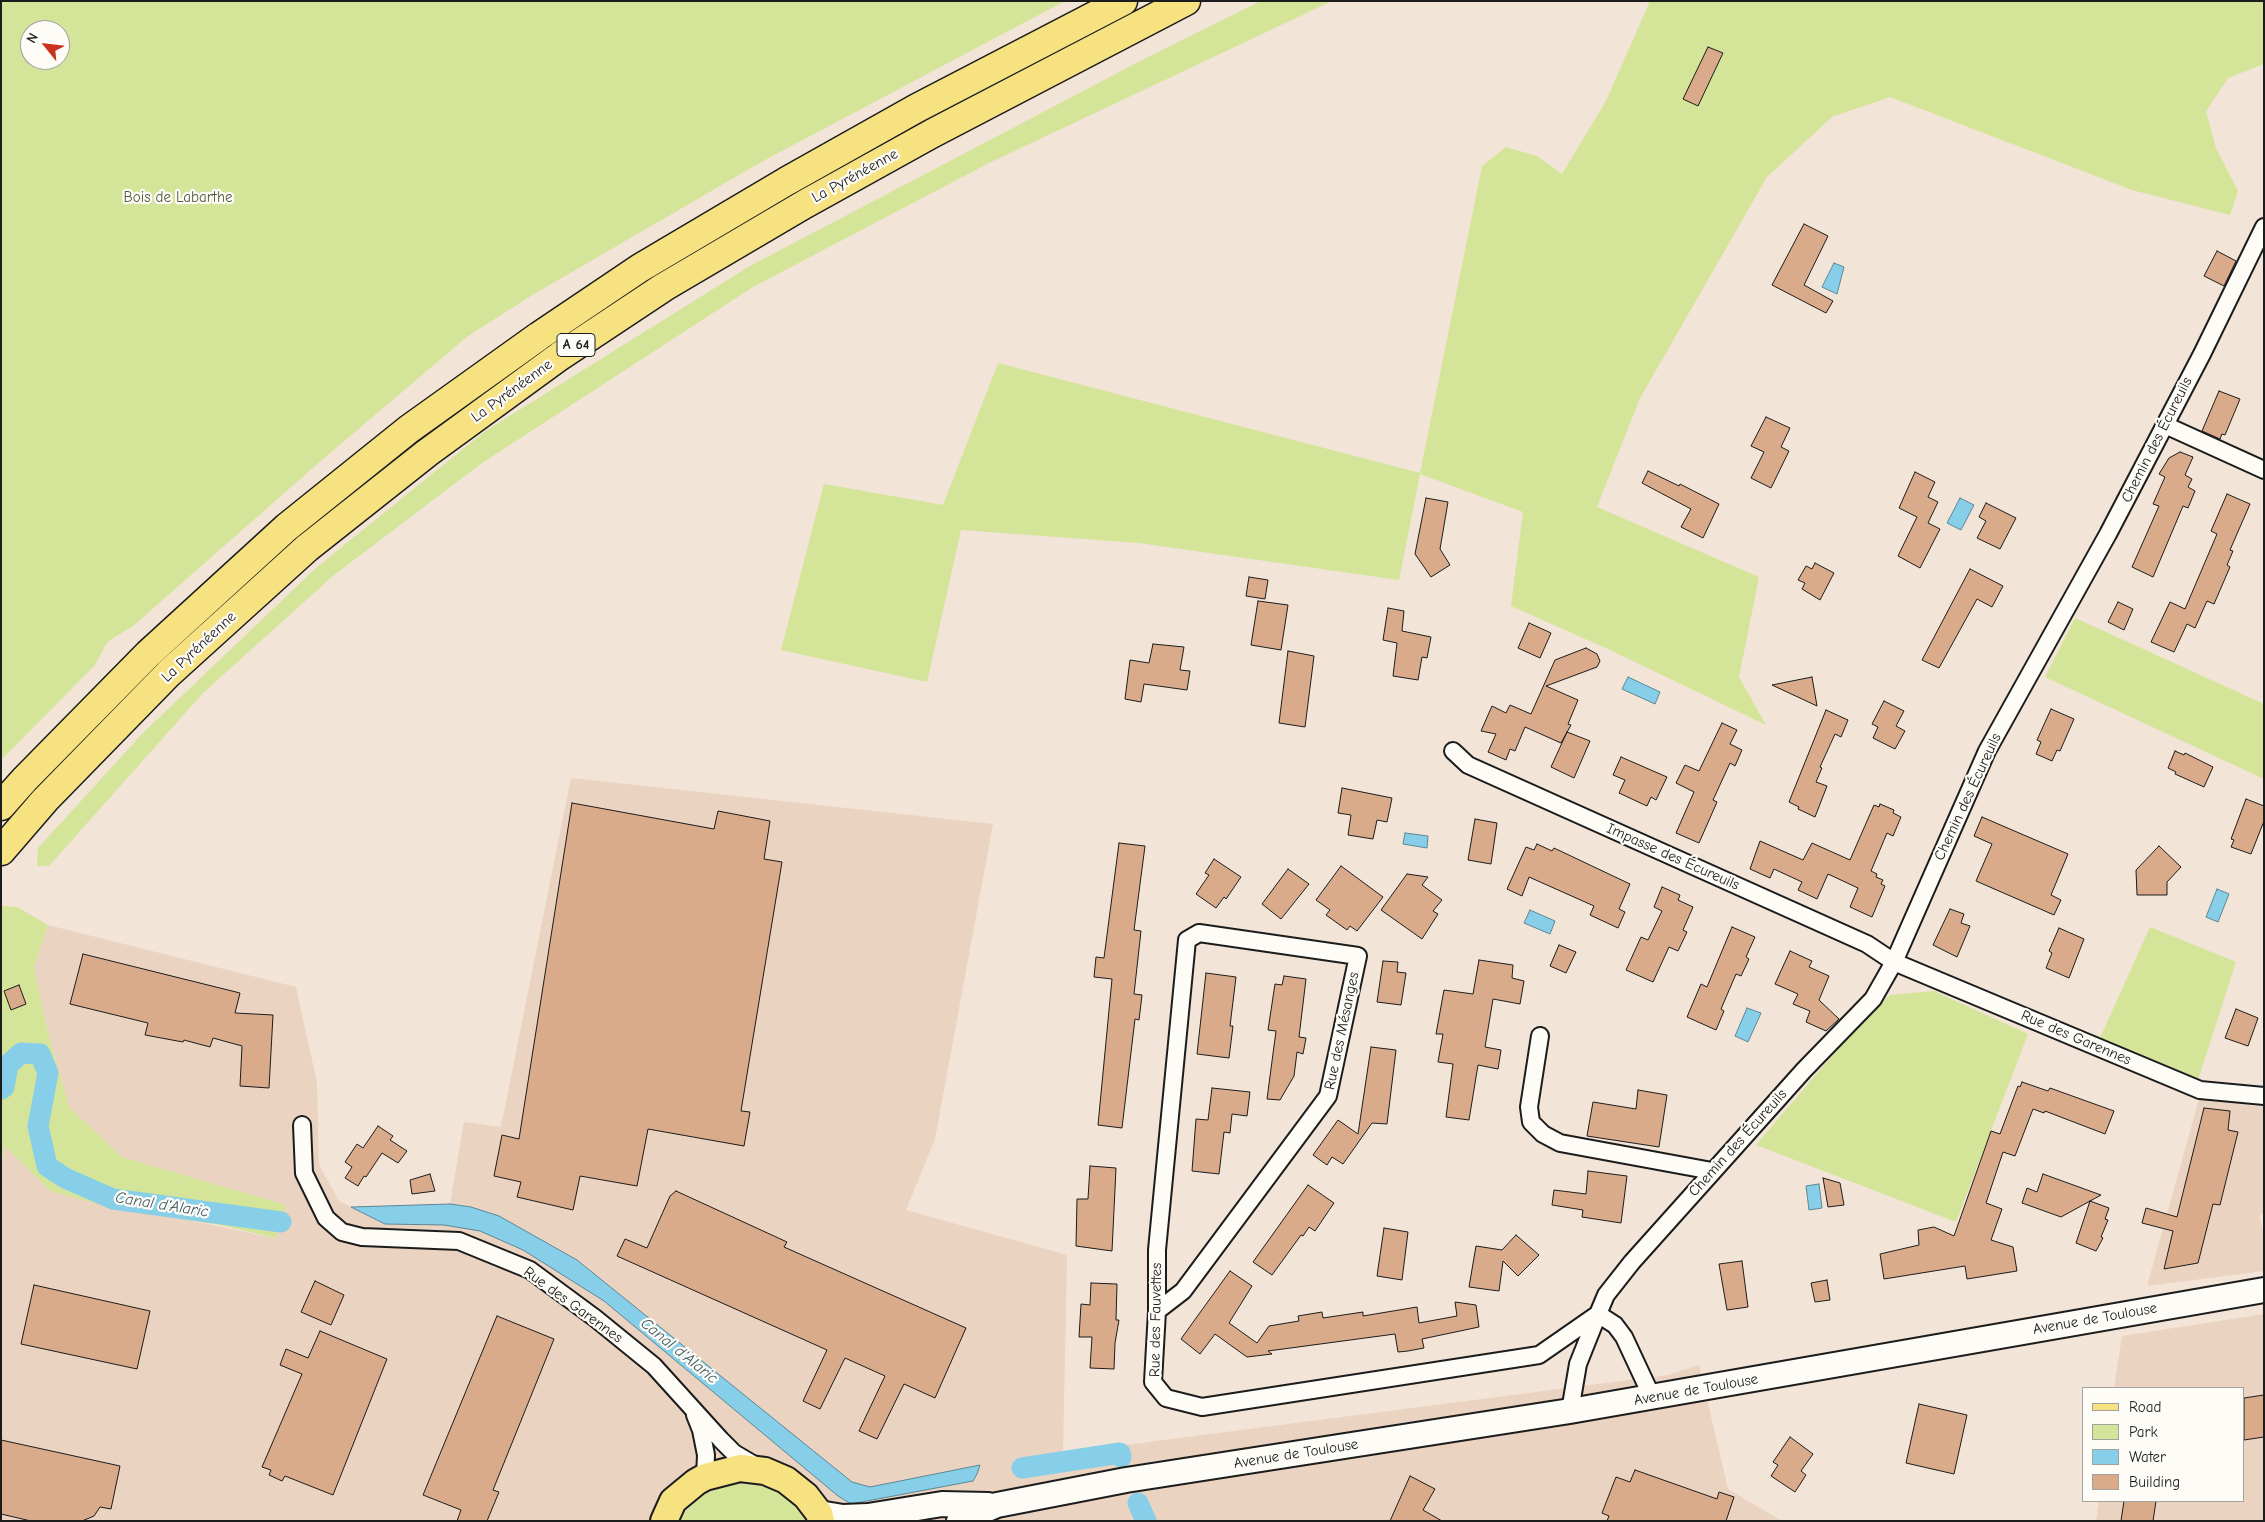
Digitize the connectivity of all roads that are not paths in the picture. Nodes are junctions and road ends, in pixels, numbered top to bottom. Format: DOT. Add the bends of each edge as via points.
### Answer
graph roads {
  1 [pos="1123,1"];
  2 [pos="1186,1"];
  3 [pos="2264,227"];
  4 [pos="2165,425"];
  5 [pos="2264,470"];
  6 [pos="1453,751"];
  7 [pos="1,806"];
  8 [pos="1,851"];
  9 [pos="1187,940"];
  10 [pos="1894,962"];
  11 [pos="1540,1036"];
  12 [pos="2264,1096"];
  13 [pos="302,1125"];
  14 [pos="1712,1171"];
  15 [pos="2264,1290"];
  16 [pos="1157,1311"];
  17 [pos="1598,1314"];
  18 [pos="1652,1398"];
  19 [pos="693,1409"];
  20 [pos="1570,1411"];
  21 [pos="765,1471"];
  22 [pos="705,1477"];
  23 [pos="997,1505"];
  24 [pos="820,1517"];
  25 [pos="664,1521"];
  26 [pos="959,1521"];
  1 -- 7 [label="highway, La Pyrénéenne / A 64" via="787,181 640,268 523,347 409,429 287,527 148,654"];
  2 -- 8 [label="highway, La Pyrénéenne / A 64" via="933,133 664,287 560,356 426,452 307,548 169,673 45,800"];
  3 -- 4 [label="street, Chemin des Écureuils"];
  4 -- 5 [label="street"];
  4 -- 10 [label="street, Chemin des Écureuils" via="1987,751"];
  6 -- 10 [label="street, Impasse des Écureuils" via="1468,765 1868,944"];
  9 -- 16 [label="street, Rue des Fauvettes" via="1157,1250"];
  9 -- 16 [label="street, Rue des Mésanges" via="1199,933 1358,956 1328,1096 1183,1291"];
  10 -- 12 [label="street, Rue des Garennes" via="2200,1090"];
  10 -- 14 [label="street, Chemin des Écureuils" via="1873,999"];
  11 -- 14 [label="street" via="1529,1107 1531,1122 1543,1134 1560,1143"];
  13 -- 19 [label="street, Rue des Garennes" via="304,1173 326,1218 342,1232 362,1237 459,1241 530,1270 654,1366"];
  14 -- 17 [label="street, Chemin des Écureuils" via="1632,1262 1606,1295"];
  15 -- 18 [label="main road, Avenue de Toulouse"];
  16 -- 17 [label="street, Rue des Fauvettes" via="1153,1382 1166,1398 1202,1406 1539,1355"];
  17 -- 18 [label="street" via="1615,1325 1624,1337"];
  17 -- 20 [label="street, Chemin des Écureuils" via="1578,1364"];
  18 -- 20 [label="main road, Avenue de Toulouse"];
  19 -- 21 [label="street, Rue des Garennes" via="734,1453"];
  19 -- 22 [label="street, Rue des Garennes" via="706,1454"];
  20 -- 23 [label="main road, Avenue de Toulouse" via="1126,1480"];
  21 -- 22 [label="main road" via="740,1468"];
  21 -- 24 [label="main road" via="786,1480 806,1496"];
  22 -- 25 [label="main road" via="673,1501"];
  23 -- 24 [label="main road" via="942,1504 868,1516"];
  23 -- 26 [label="main road"];
}
